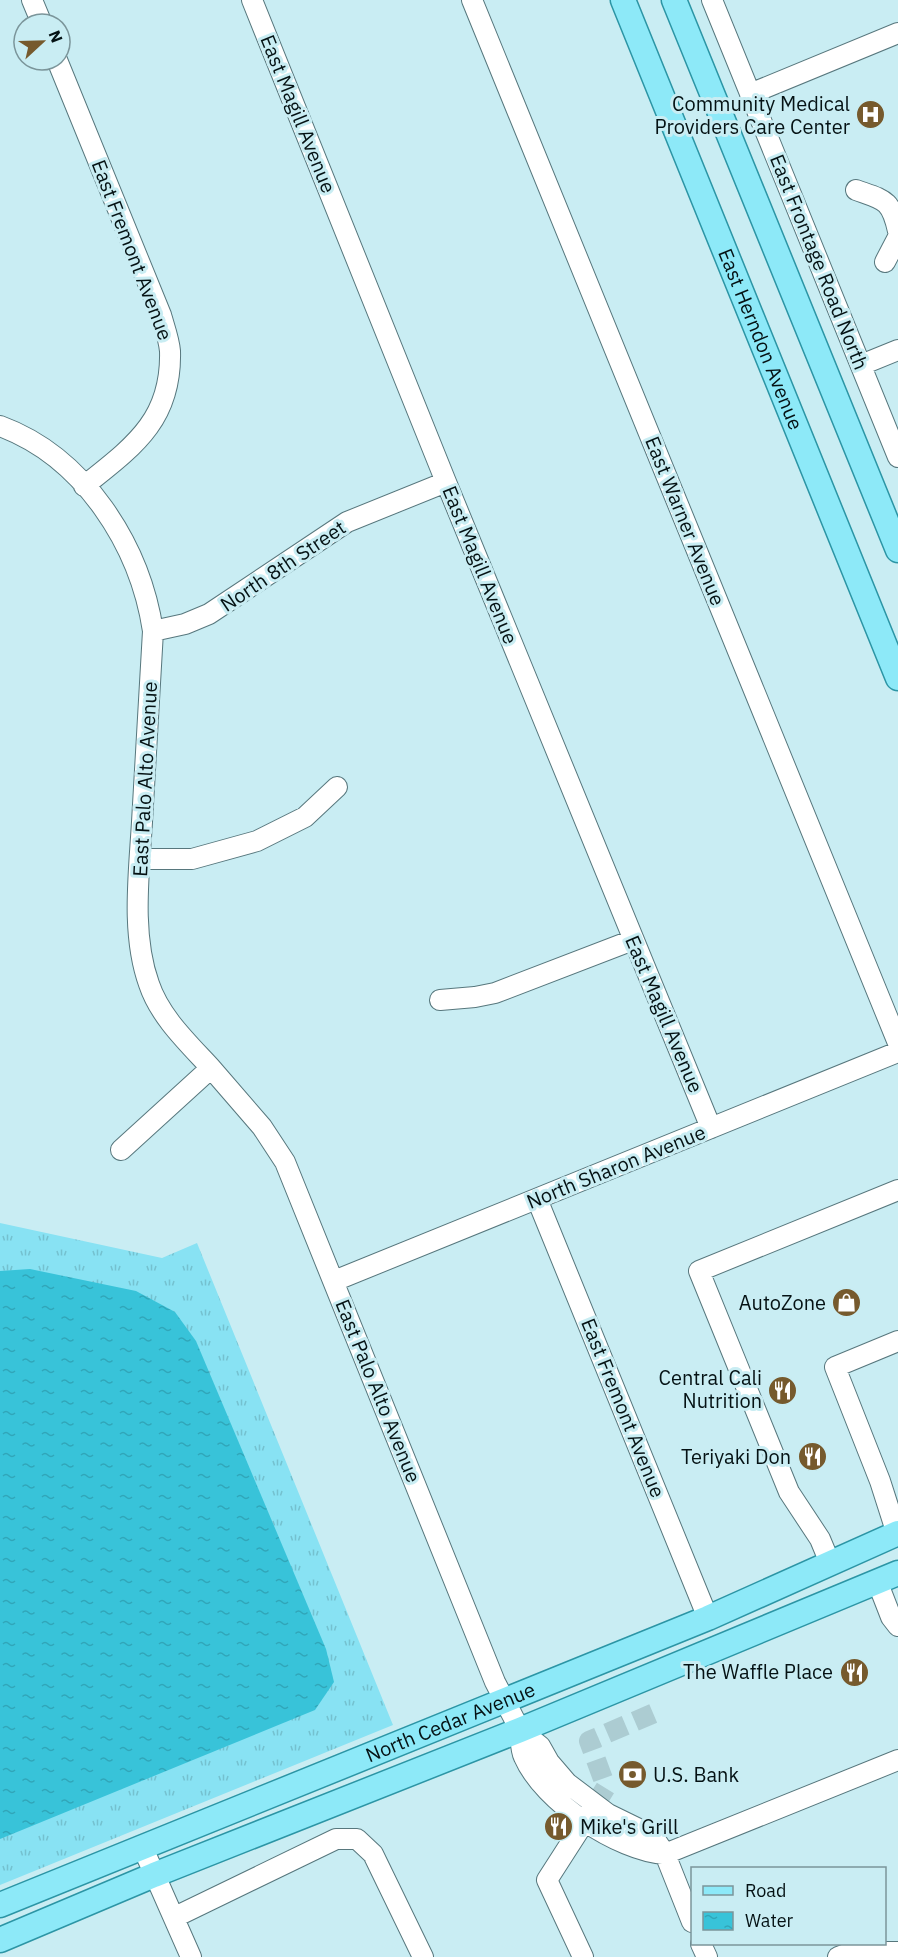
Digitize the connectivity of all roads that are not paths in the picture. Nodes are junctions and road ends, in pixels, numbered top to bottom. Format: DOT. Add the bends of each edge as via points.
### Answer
graph roads {
  1 [pos="252,0"];
  2 [pos="472,0"];
  3 [pos="623,0"];
  4 [pos="674,0"];
  5 [pos="712,0"];
  6 [pos="898,33"];
  7 [pos="62,72"];
  8 [pos="750,94"];
  9 [pos="856,190"];
  10 [pos="898,231"];
  11 [pos="898,237"];
  12 [pos="885,262"];
  13 [pos="898,351"];
  14 [pos="861,365"];
  15 [pos="0,426"];
  16 [pos="898,457"];
  17 [pos="446,482"];
  18 [pos="84,486"];
  19 [pos="898,550"];
  20 [pos="153,631"];
  21 [pos="898,678"];
  22 [pos="337,787"];
  23 [pos="140,859"];
  24 [pos="633,940"];
  25 [pos="440,999"];
  26 [pos="898,1043"];
  27 [pos="898,1053"];
  28 [pos="211,1068"];
  29 [pos="711,1128"];
  30 [pos="121,1150"];
  31 [pos="898,1190"];
  32 [pos="537,1199"];
  33 [pos="334,1281"];
  34 [pos="898,1341"];
  35 [pos="898,1539"];
  36 [pos="830,1563"];
  37 [pos="887,1577"];
  38 [pos="708,1618"];
  39 [pos="898,1626"];
  40 [pos="715,1649"];
  41 [pos="505,1700"];
  42 [pos="520,1730"];
  43 [pos="898,1760"];
  44 [pos="590,1813"];
  45 [pos="142,1846"];
  46 [pos="665,1854"];
  47 [pos="154,1875"];
  48 [pos="0,1905"];
  49 [pos="175,1917"];
  50 [pos="691,1917"];
  51 [pos="0,1940"];
  52 [pos="898,1952"];
  53 [pos="191,1957"];
  54 [pos="423,1957"];
  55 [pos="583,1957"];
  56 [pos="838,1957"];
  1 -- 17 [label="street, East Magill Avenue"];
  2 -- 26 [label="street, East Warner Avenue"];
  3 -- 21 [label="main road, East Herndon Avenue"];
  4 -- 19 [label="main road"];
  5 -- 8 [label="street, East Frontage Road North"];
  6 -- 8 [label="street"];
  7 -- 18 [label="street, East Fremont Avenue" via="161,315 170,350 159,414 144,435"];
  8 -- 14 [label="street, East Frontage Road North"];
  9 -- 10 [label="street" via="884,199"];
  11 -- 12 [label="street"];
  13 -- 14 [label="street"];
  14 -- 16 [label="street, East Frontage Road North"];
  15 -- 18 [label="street, East Palo Alto Avenue" via="37,442"];
  17 -- 20 [label="street, North 8th Street" via="347,522 209,614"];
  17 -- 24 [label="street, East Magill Avenue"];
  18 -- 20 [label="street, East Palo Alto Avenue" via="122,537 135,562"];
  20 -- 23 [label="street, East Palo Alto Avenue"];
  22 -- 23 [label="street" via="305,817 257,842 192,859"];
  23 -- 28 [label="street, East Palo Alto Avenue" via="139,937 149,985 173,1026"];
  24 -- 25 [label="street" via="495,993"];
  24 -- 29 [label="street, East Magill Avenue"];
  27 -- 29 [label="street, North Sharon Avenue"];
  28 -- 30 [label="street"];
  28 -- 33 [label="street, East Palo Alto Avenue" via="275,1144"];
  29 -- 32 [label="street, North Sharon Avenue"];
  31 -- 36 [label="street" via="699,1271 789,1492 820,1539"];
  32 -- 33 [label="street, North Sharon Avenue"];
  32 -- 38 [label="street, East Fremont Avenue"];
  33 -- 41 [label="street, East Palo Alto Avenue"];
  34 -- 35 [label="street" via="835,1367 880,1481"];
  35 -- 36 [label="main road, North Cedar Avenue"];
  35 -- 40 [label="main road" via="894,1558 885,1564 775,1609"];
  36 -- 38 [label="main road, North Cedar Avenue"];
  37 -- 39 [label="street" via="891,1617"];
  37 -- 40 [label="main road, North Cedar Avenue"];
  38 -- 41 [label="main road, North Cedar Avenue"];
  40 -- 42 [label="main road, North Cedar Avenue"];
  41 -- 42 [label="street, East Palo Alto Avenue"];
  41 -- 45 [label="main road, North Cedar Avenue"];
  42 -- 44 [label="street, East Palo Alto Avenue" via="522,1754 534,1774 557,1799"];
  42 -- 47 [label="main road, North Cedar Avenue"];
  43 -- 46 [label="street"];
  44 -- 46 [label="street, East Palo Alto Avenue" via="645,1853"];
  44 -- 55 [label="street" via="547,1880"];
  45 -- 47 [label="street"];
  45 -- 48 [label="main road, North Cedar Avenue"];
  46 -- 50 [label="street"];
  47 -- 49 [label="street"];
  47 -- 51 [label="main road, North Cedar Avenue"];
  49 -- 53 [label="street"];
  49 -- 54 [label="street" via="336,1839 357,1839 373,1854"];
  52 -- 56 [label="street" via="851,1952"];
}
